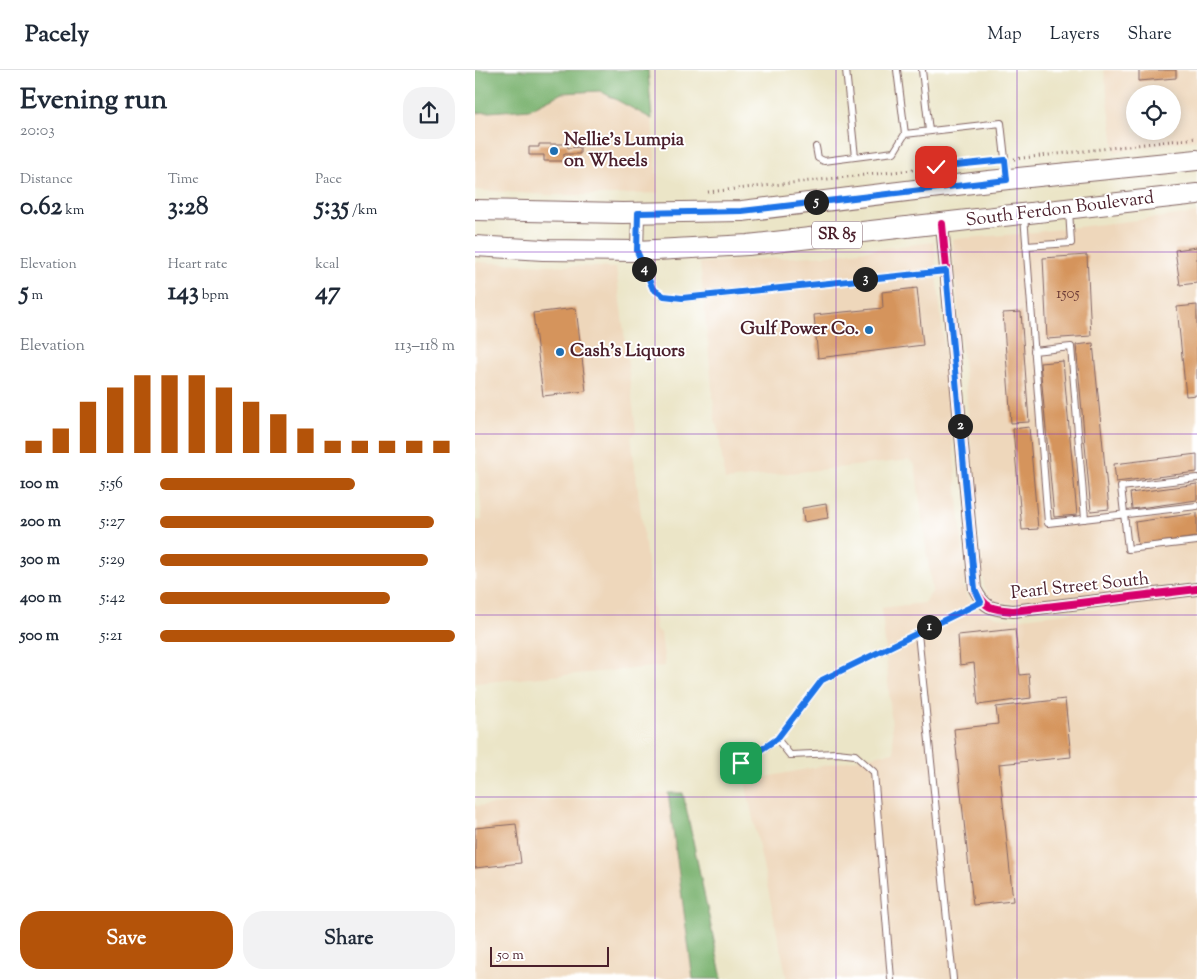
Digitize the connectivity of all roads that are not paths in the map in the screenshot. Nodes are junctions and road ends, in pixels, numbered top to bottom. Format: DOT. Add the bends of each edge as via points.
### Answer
graph roads {
  1 [pos="845,70"];
  2 [pos="897,70"];
  3 [pos="922,70"];
  4 [pos="929,131"];
  5 [pos="905,134"];
  6 [pos="816,147"];
  7 [pos="855,157"];
  8 [pos="1197,160"];
  9 [pos="1007,180"];
  10 [pos="1197,194"];
  11 [pos="1069,209"];
  12 [pos="475,210"];
  13 [pos="638,213"];
  14 [pos="1024,214"];
  15 [pos="942,224"];
  16 [pos="475,246"];
  17 [pos="1026,246"];
  18 [pos="637,251"];
  19 [pos="946,271"];
  20 [pos="1035,351"];
  21 [pos="1197,478"];
  22 [pos="1197,506"];
  23 [pos="1124,514"];
  24 [pos="1085,518"];
  25 [pos="1197,541"];
  26 [pos="1197,590"];
  27 [pos="981,602"];
  28 [pos="917,633"];
  29 [pos="777,739"];
  30 [pos="741,763"];
  31 [pos="891,979"];
  32 [pos="953,979"];
  1 -- 7 [label="lane"];
  2 -- 5 [label="lane"];
  3 -- 4 [label="lane"];
  4 -- 5 [label="lane"];
  4 -- 9 [label="lane" via="1001,123"];
  5 -- 7 [label="lane" via="895,152"];
  6 -- 7 [label="lane" via="819,158 824,161"];
  8 -- 9 [label="main road, South Ferdon Boulevard / SR 85"];
  9 -- 13 [label="main road, South Ferdon Boulevard / SR 85" via="742,211"];
  10 -- 11 [label="main road, South Ferdon Boulevard / SR 85"];
  11 -- 14 [label="main road, South Ferdon Boulevard / SR 85"];
  11 -- 17 [label="lane" via="1071,242"];
  12 -- 13 [label="main road, South Ferdon Boulevard / SR 85"];
  13 -- 18 [label="street"];
  14 -- 15 [label="main road, South Ferdon Boulevard / SR 85"];
  14 -- 17 [label="lane"];
  15 -- 18 [label="main road, South Ferdon Boulevard / SR 85" via="748,245"];
  15 -- 19 [label="street"];
  16 -- 18 [label="main road, South Ferdon Boulevard / SR 85"];
  17 -- 20 [label="lane"];
  18 -- 19 [label="lane" via="653,289 664,296 682,298"];
  19 -- 27 [label="street" via="975,589"];
  20 -- 24 [label="lane" via="1071,348"];
  20 -- 24 [label="lane" via="1048,523"];
  21 -- 23 [label="lane" via="1121,487"];
  22 -- 23 [label="lane"];
  23 -- 24 [label="lane"];
  23 -- 25 [label="lane" via="1128,549"];
  26 -- 27 [label="street, Pearl Street South" via="1013,611"];
  27 -- 28 [label="lane"];
  28 -- 29 [label="lane" via="822,680"];
  28 -- 32 [label="lane"];
  29 -- 30 [label="lane"];
  29 -- 31 [label="lane" via="791,755 855,755 873,772"];
}
